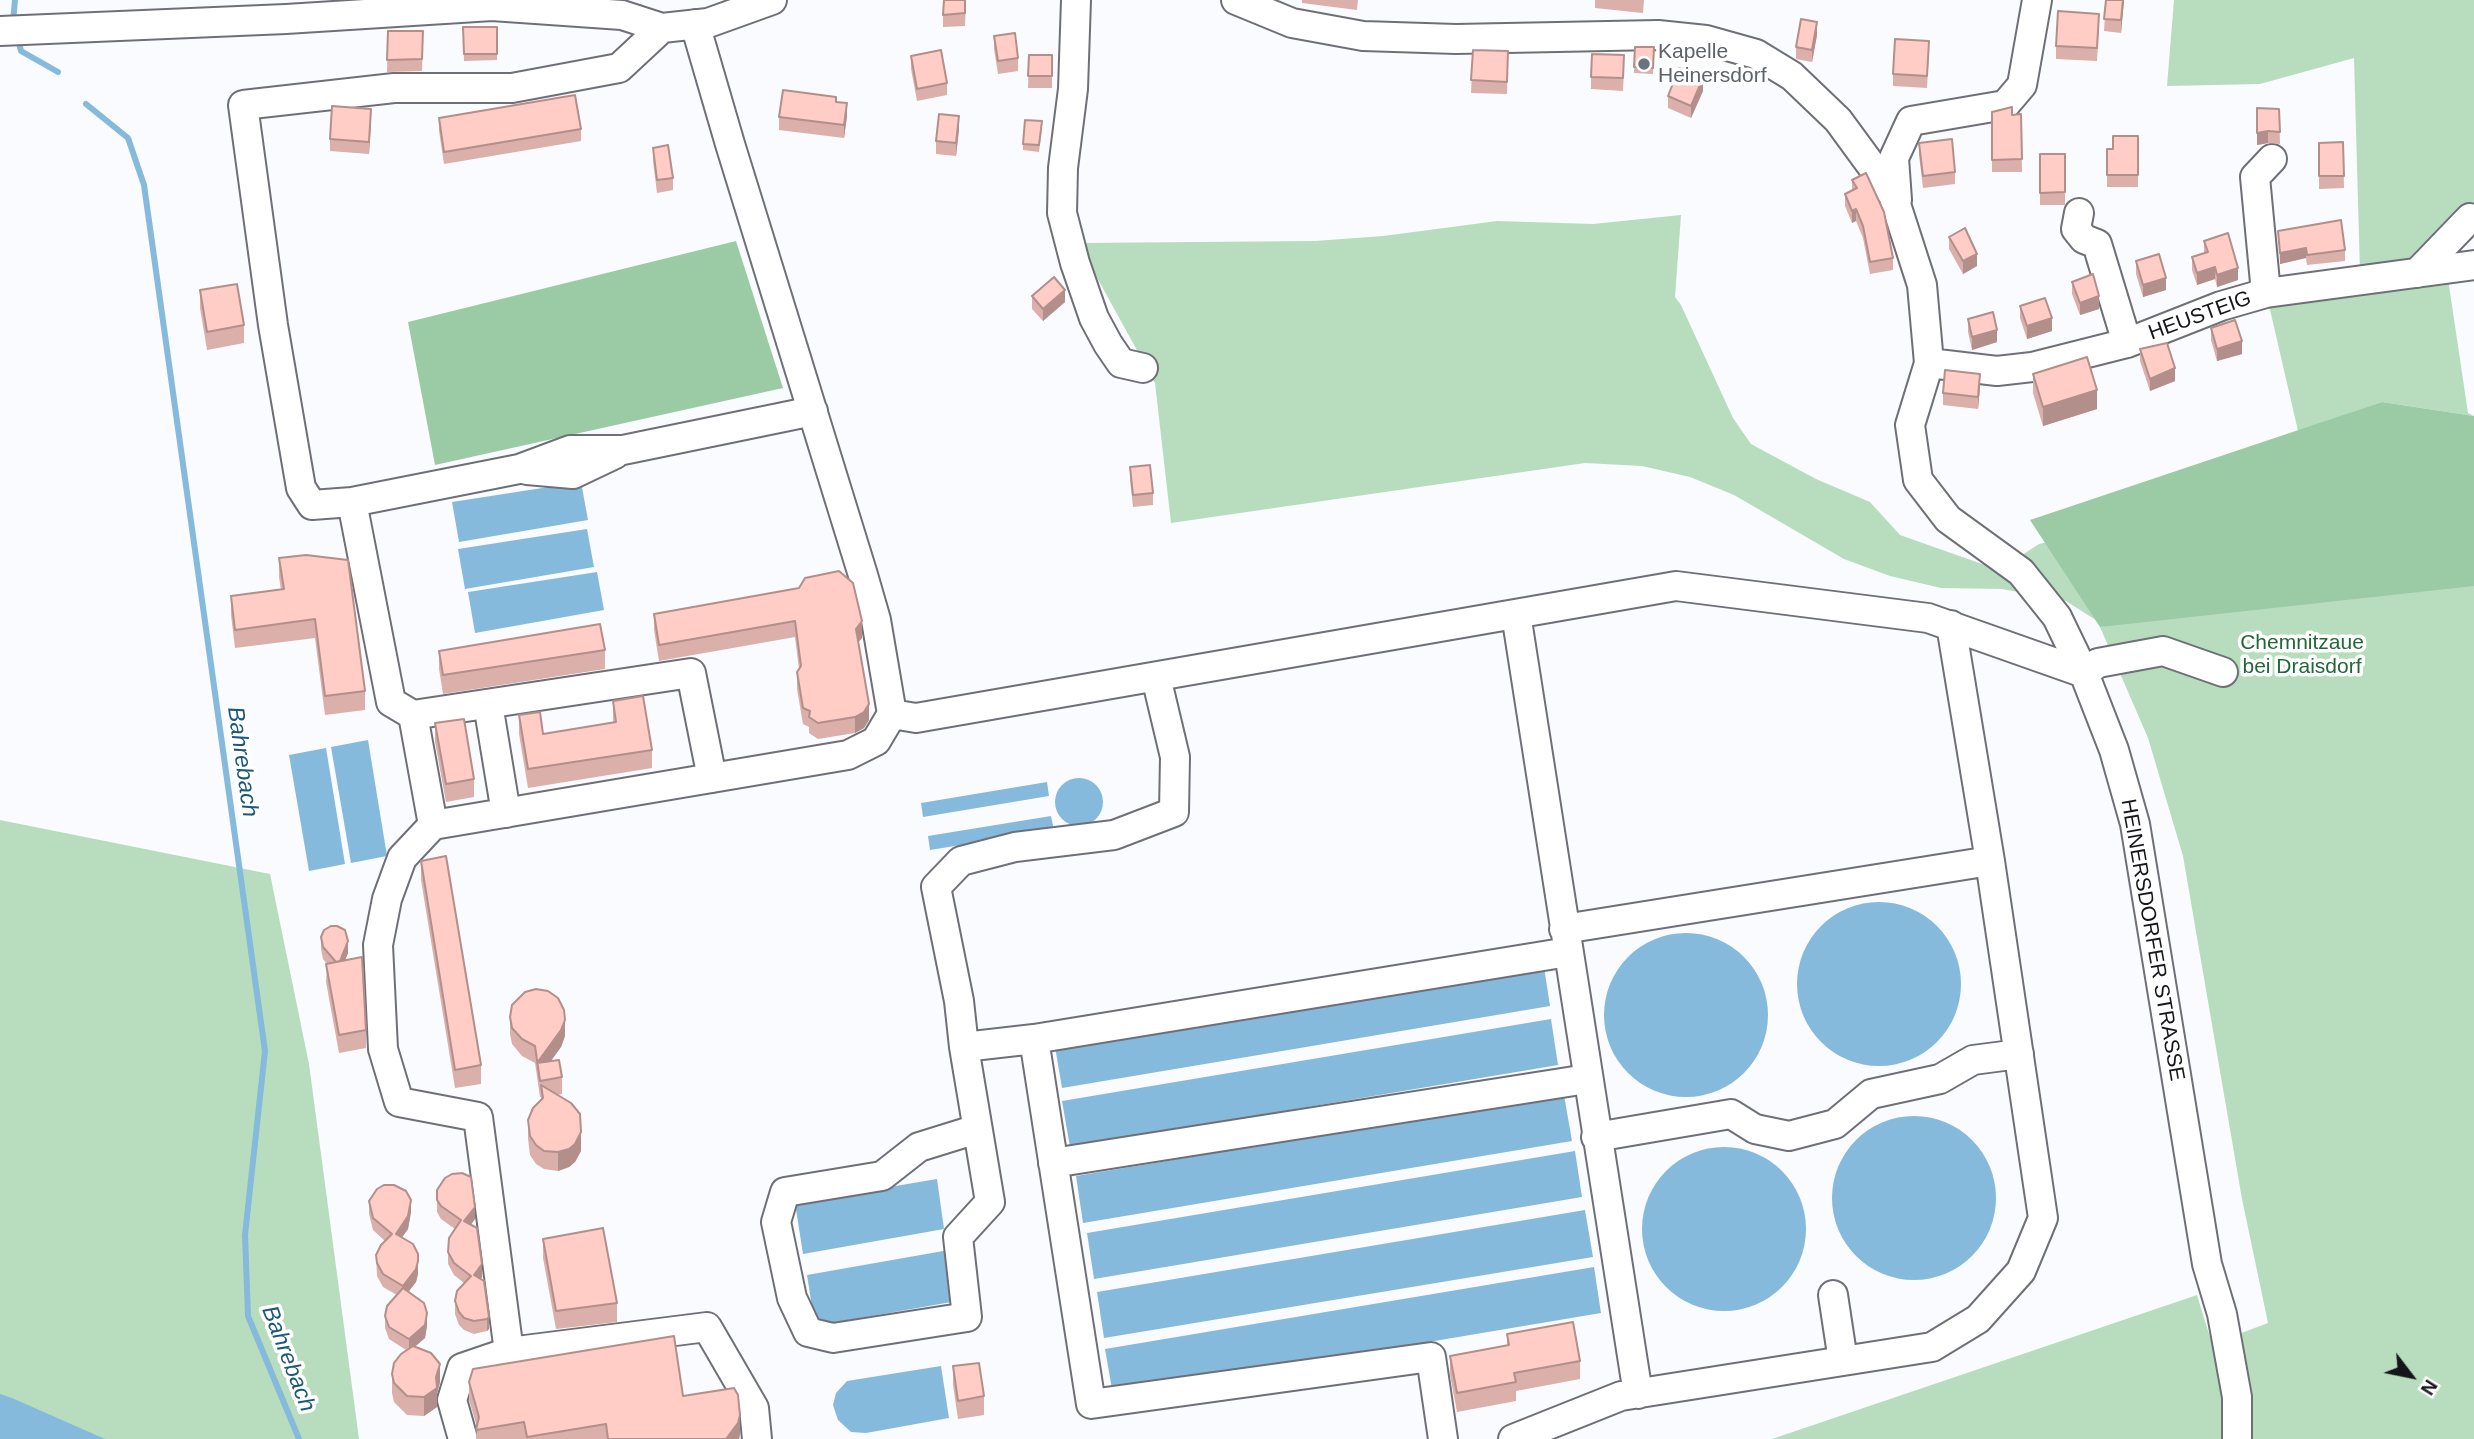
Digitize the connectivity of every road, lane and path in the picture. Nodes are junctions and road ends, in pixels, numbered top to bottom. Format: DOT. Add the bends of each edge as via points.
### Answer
graph roads {
  1 [pos="772,0"];
  2 [pos="1076,0"];
  3 [pos="1236,0"];
  4 [pos="2037,0"];
  5 [pos="492,3"];
  6 [pos="285,9"];
  7 [pos="695,24"];
  8 [pos="662,27"];
  9 [pos="0,31"];
  10 [pos="2272,159"];
  11 [pos="1896,199"];
  12 [pos="2079,213"];
  13 [pos="2473,221"];
  14 [pos="2474,265"];
  15 [pos="2417,273"];
  16 [pos="2266,293"];
  17 [pos="2127,343"];
  18 [pos="1929,363"];
  19 [pos="1143,368"];
  20 [pos="813,411"];
  21 [pos="352,502"];
  22 [pos="1516,614"];
  23 [pos="1951,625"];
  24 [pos="2084,673"];
  25 [pos="2223,673"];
  26 [pos="1156,677"];
  27 [pos="488,704"];
  28 [pos="892,714"];
  29 [pos="413,715"];
  30 [pos="712,778"];
  31 [pos="506,813"];
  32 [pos="433,825"];
  33 [pos="1990,861"];
  34 [pos="1566,940"];
  35 [pos="1034,1039"];
  36 [pos="964,1047"];
  37 [pos="2019,1054"];
  38 [pos="1587,1079"];
  39 [pos="977,1129"];
  40 [pos="1596,1137"];
  41 [pos="1053,1163"];
  42 [pos="1833,1295"];
  43 [pos="509,1352"];
  44 [pos="1843,1361"];
  45 [pos="1637,1394"];
  46 [pos="463,1439"];
  47 [pos="757,1439"];
  48 [pos="1443,1439"];
  49 [pos="1513,1439"];
  50 [pos="2237,1439"];
  1 -- 7 [label="street"];
  2 -- 19 [label="street" via="1062,213 1094,318 1122,363"];
  3 -- 11 [label="street, HEINERSDORFER STRASSE" via="1292,23 1363,36 1658,35 1706,40 1756,54 1792,76 1838,120"];
  4 -- 11 [label="street" via="2022,85 2005,104 1911,121 1894,158"];
  5 -- 6 [label="street"];
  5 -- 8 [label="street" via="622,15"];
  6 -- 9 [label="street"];
  7 -- 8 [label="street"];
  7 -- 20 [label="street"];
  8 -- 21 [label="street" via="619,68 512,88 394,88 243,105 301,488 312,505"];
  10 -- 16 [label="street" via="2255,177"];
  11 -- 18 [label="street, HEINERSDORFER STRASSE" via="1922,285"];
  12 -- 17 [label="street" via="2076,229 2097,244"];
  13 -- 15 [label="street"];
  14 -- 15 [label="street, HEUSTEIG"];
  15 -- 16 [label="street, HEUSTEIG"];
  16 -- 17 [label="street, HEUSTEIG"];
  17 -- 18 [label="street, HEUSTEIG" via="1997,371"];
  18 -- 24 [label="street, HEINERSDORFER STRASSE" via="1910,425 1918,480 1948,520 2021,572 2057,617"];
  20 -- 21 [label="street" via="623,450 570,450 519,470"];
  20 -- 28 [label="street" via="876,620"];
  21 -- 29 [label="street" via="391,702"];
  22 -- 23 [label="street" via="1676,586 1928,618"];
  22 -- 26 [label="street"];
  22 -- 34 [label="street"];
  23 -- 24 [label="street"];
  23 -- 33 [label="street"];
  24 -- 25 [label="street" via="2098,663 2163,651"];
  24 -- 50 [label="street, HEINERSDORFER STRASSE" via="2114,750 2134,824 2207,1264 2222,1314 2236,1397"];
  26 -- 28 [label="street" via="916,718"];
  26 -- 36 [label="street" via="1175,757 1174,812 1114,835 1015,847 961,861 936,887"];
  27 -- 29 [label="street"];
  27 -- 30 [label="street" via="691,673"];
  27 -- 31 [label="street"];
  28 -- 30 [label="street" via="876,741 848,755"];
  29 -- 32 [label="street"];
  30 -- 31 [label="street"];
  31 -- 32 [label="street"];
  32 -- 43 [label="street" via="402,858 387,899 378,945 383,1049 399,1102 478,1117"];
  33 -- 34 [label="street"];
  33 -- 37 [label="street"];
  34 -- 35 [label="street"];
  34 -- 38 [label="street"];
  35 -- 36 [label="street"];
  35 -- 41 [label="street"];
  36 -- 39 [label="street"];
  37 -- 40 [label="street" via="1973,1060 1940,1079 1871,1094 1835,1124 1789,1136 1755,1129 1731,1114"];
  37 -- 44 [label="street" via="2043,1218 2021,1272 1978,1319 1932,1346"];
  38 -- 40 [label="street"];
  38 -- 41 [label="street"];
  39 -- 39 [label="street" via="990,1202 958,1237 967,1317 834,1338 808,1332 792,1298 776,1222 785,1192 882,1176 919,1147"];
  40 -- 45 [label="street"];
  41 -- 48 [label="street" via="1091,1404 1431,1357"];
  42 -- 44 [label="street"];
  43 -- 46 [label="street" via="462,1368 452,1400"];
  43 -- 47 [label="street" via="707,1327 754,1408"];
  44 -- 45 [label="street"];
  45 -- 49 [label="street" via="1621,1396"];
}
